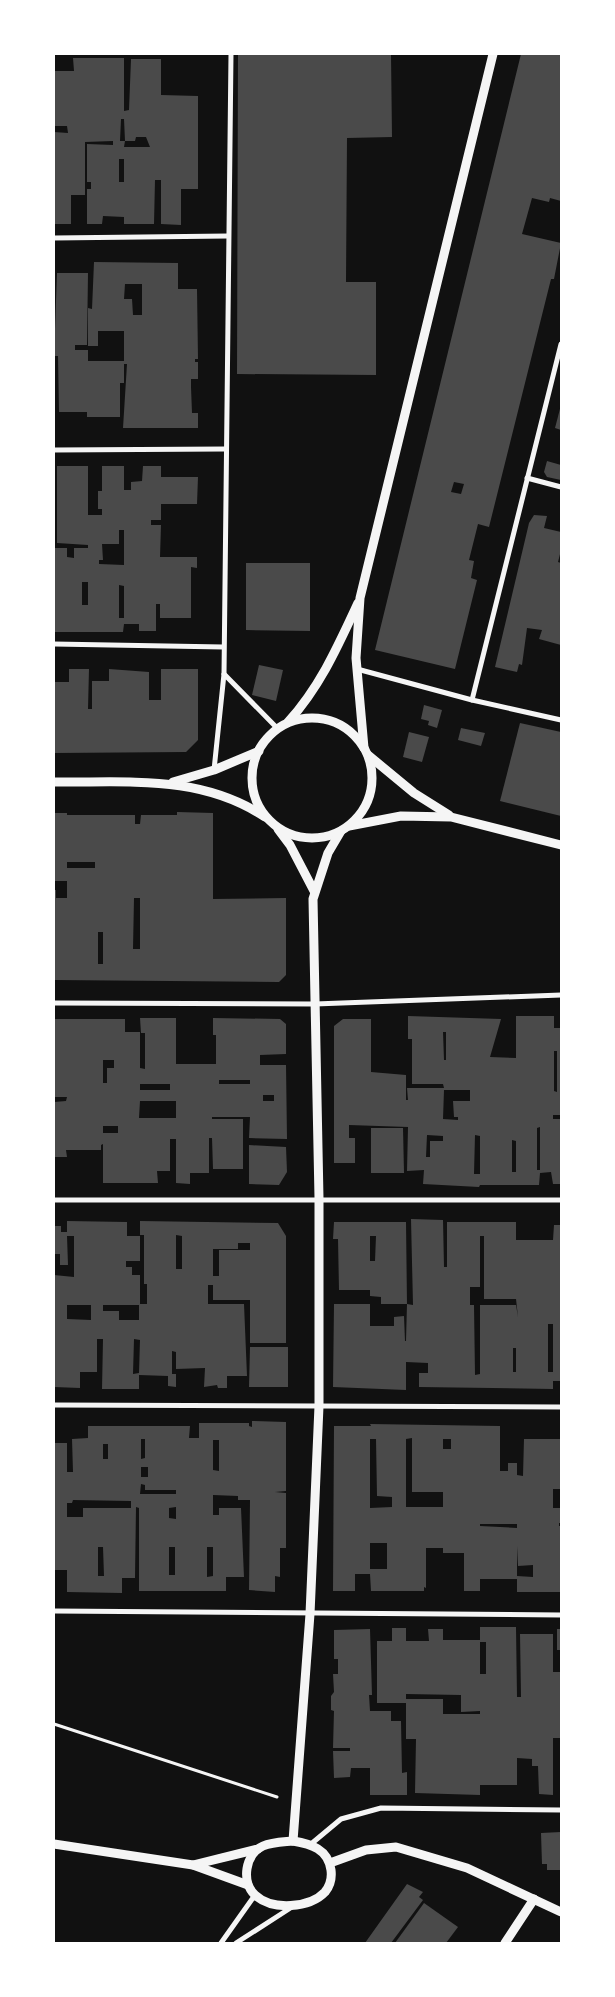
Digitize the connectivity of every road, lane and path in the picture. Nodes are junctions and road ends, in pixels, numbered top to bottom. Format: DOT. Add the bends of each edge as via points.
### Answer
graph roads {
  1 [pos="231,54"];
  2 [pos="493,54"];
  3 [pos="228,236"];
  4 [pos="54,238"];
  5 [pos="561,344"];
  6 [pos="225,449"];
  7 [pos="54,450"];
  8 [pos="527,478"];
  9 [pos="561,487"];
  10 [pos="360,598"];
  11 [pos="54,644"];
  12 [pos="223,647"];
  13 [pos="357,669"];
  14 [pos="224,674"];
  15 [pos="472,700"];
  16 [pos="561,720"];
  17 [pos="286,724"];
  18 [pos="278,729"];
  19 [pos="258,751"];
  20 [pos="366,751"];
  21 [pos="214,770"];
  22 [pos="54,782"];
  23 [pos="168,783"];
  24 [pos="451,817"];
  25 [pos="273,823"];
  26 [pos="344,828"];
  27 [pos="561,845"];
  28 [pos="314,891"];
  29 [pos="561,995"];
  30 [pos="54,1003"];
  31 [pos="315,1004"];
  32 [pos="319,1198"];
  33 [pos="54,1200"];
  34 [pos="561,1200"];
  35 [pos="54,1405"];
  36 [pos="319,1406"];
  37 [pos="561,1406"];
  38 [pos="54,1611"];
  39 [pos="310,1614"];
  40 [pos="561,1615"];
  41 [pos="54,1724"];
  42 [pos="294,1802"];
  43 [pos="561,1810"];
  44 [pos="293,1841"];
  45 [pos="54,1844"];
  46 [pos="310,1844"];
  47 [pos="258,1849"];
  48 [pos="330,1863"];
  49 [pos="193,1865"];
  50 [pos="248,1885"];
  51 [pos="255,1895"];
  52 [pos="534,1899"];
  53 [pos="297,1904"];
  54 [pos="561,1912"];
  55 [pos="222,1943"];
  56 [pos="236,1943"];
  57 [pos="505,1943"];
  1 -- 3 [label="street"];
  2 -- 10 [label="street"];
  3 -- 4 [label="street"];
  3 -- 6 [label="street"];
  5 -- 8 [label="street"];
  6 -- 7 [label="street"];
  6 -- 12 [label="street"];
  8 -- 9 [label="street"];
  8 -- 15 [label="street"];
  10 -- 13 [label="street"];
  10 -- 17 [label="street" via="320,681"];
  11 -- 12 [label="street"];
  12 -- 14 [label="street"];
  13 -- 15 [label="street"];
  13 -- 20 [label="street"];
  14 -- 18 [label="street"];
  14 -- 21 [label="street"];
  15 -- 16 [label="street"];
  17 -- 18 [label="street"];
  17 -- 20 [label="street" via="304,718 338,724 353,734"];
  18 -- 19 [label="street"];
  19 -- 21 [label="street"];
  19 -- 25 [label="street" via="253,769 253,788 259,805"];
  20 -- 24 [label="street" via="414,793"];
  20 -- 26 [label="street" via="372,770 367,801"];
  21 -- 23 [label="street"];
  22 -- 23 [label="street"];
  23 -- 25 [label="street" via="230,797"];
  24 -- 26 [label="street" via="401,816"];
  24 -- 27 [label="street"];
  25 -- 26 [label="street" via="296,836 319,837"];
  25 -- 28 [label="street" via="290,845"];
  26 -- 28 [label="street" via="328,853"];
  28 -- 31 [label="street"];
  29 -- 31 [label="street"];
  30 -- 31 [label="street"];
  31 -- 32 [label="street"];
  32 -- 33 [label="street"];
  32 -- 34 [label="street"];
  32 -- 36 [label="street"];
  35 -- 36 [label="street"];
  36 -- 37 [label="street"];
  36 -- 39 [label="street"];
  38 -- 39 [label="street"];
  39 -- 40 [label="street"];
  39 -- 42 [label="street"];
  41 -- 42 [label="path"];
  42 -- 44 [label="street"];
  43 -- 46 [label="street" via="381,1808 341,1819"];
  44 -- 46 [label="street"];
  44 -- 47 [label="street" via="275,1842"];
  45 -- 49 [label="street"];
  46 -- 48 [label="street" via="323,1852"];
  47 -- 49 [label="street"];
  47 -- 50 [label="street" via="250,1858 246,1873"];
  48 -- 52 [label="street" via="366,1850 396,1848 467,1868"];
  48 -- 53 [label="street" via="332,1877 328,1889 308,1904"];
  49 -- 50 [label="street"];
  50 -- 51 [label="street"];
  51 -- 53 [label="street" via="269,1903"];
  51 -- 55 [label="street"];
  52 -- 54 [label="street"];
  52 -- 57 [label="street"];
  53 -- 56 [label="street"];
}
